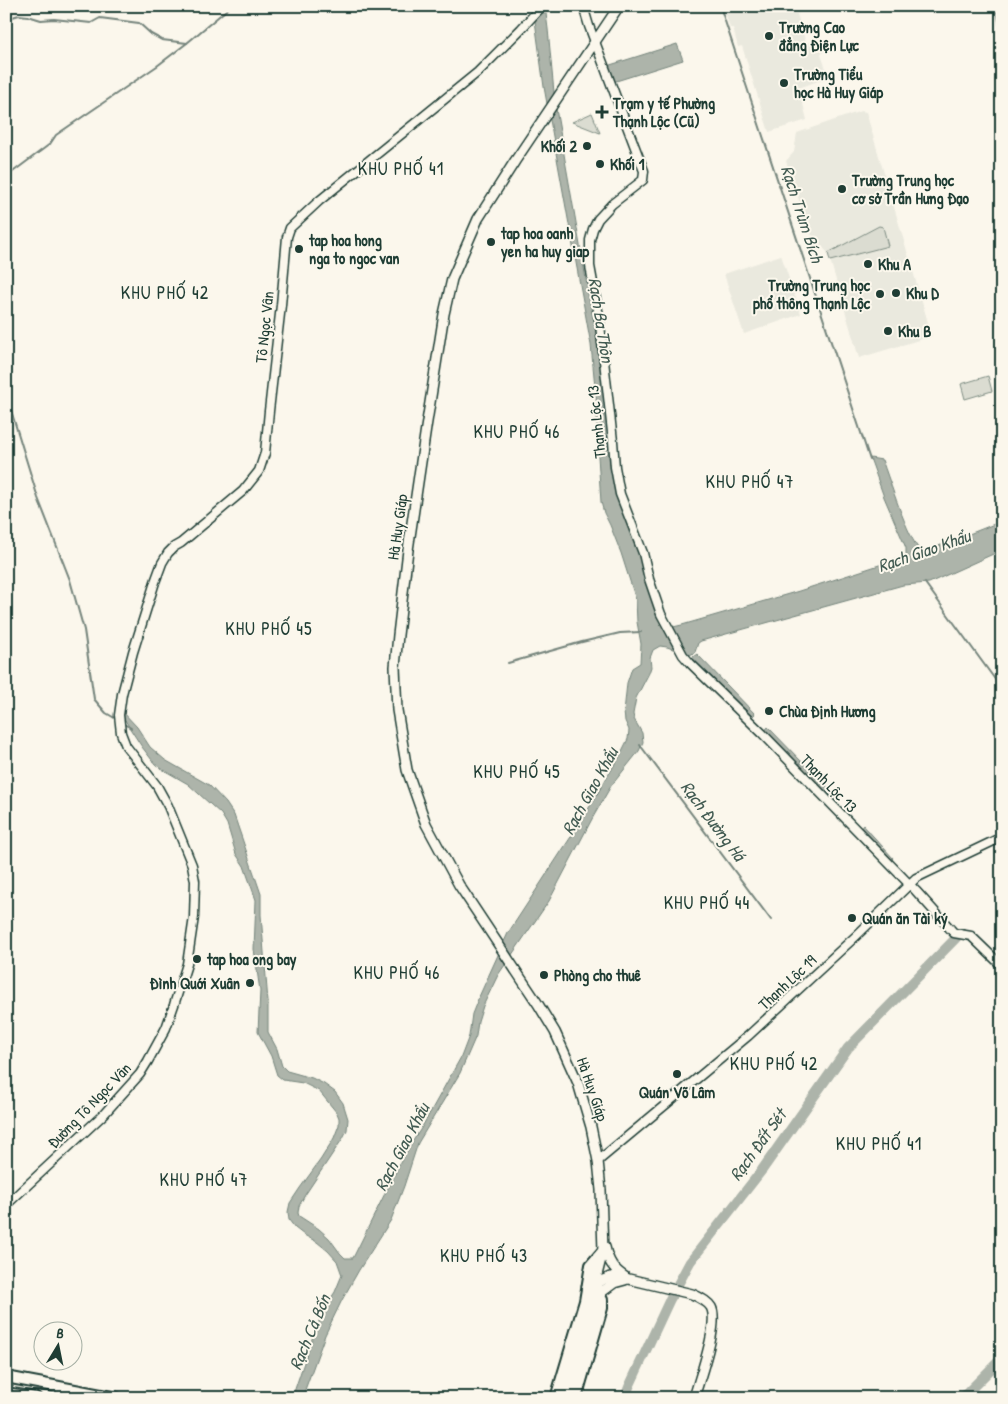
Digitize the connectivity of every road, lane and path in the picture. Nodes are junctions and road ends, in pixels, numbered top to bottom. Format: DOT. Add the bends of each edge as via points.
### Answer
graph roads {
  1 [pos="542,6"];
  2 [pos="583,6"];
  3 [pos="619,6"];
  4 [pos="595,42"];
  5 [pos="121,733"];
  6 [pos="1002,837"];
  7 [pos="909,884"];
  8 [pos="1002,966"];
  9 [pos="598,1161"];
  10 [pos="6,1205"];
  11 [pos="603,1240"];
  12 [pos="602,1255"];
  13 [pos="630,1279"];
  14 [pos="603,1280"];
  15 [pos="597,1291"];
  16 [pos="590,1316"];
  17 [pos="6,1377"];
  18 [pos="6,1384"];
  19 [pos="6,1393"];
  20 [pos="36,1398"];
  21 [pos="85,1398"];
  22 [pos="117,1398"];
  23 [pos="556,1398"];
  24 [pos="562,1398"];
  25 [pos="569,1398"];
  26 [pos="576,1398"];
  27 [pos="694,1398"];
  1 -- 5 [label="street, Tô Ngọc Vân" via="478,72 290,228 265,453 259,471 243,491 174,547 162,563 122,694"];
  2 -- 4 [label="street"];
  3 -- 4 [label="main road"];
  4 -- 7 [label="street, Thạnh Lộc 13" via="645,176 598,219 590,240 589,257 599,316 614,467 620,494 664,621 690,663"];
  4 -- 9 [label="main road, Hà Huy Giáp" via="478,219 450,285 409,543 395,667 397,710 407,770 417,801 458,885 555,1032 587,1109"];
  5 -- 10 [label="street, Đường Tô Ngọc Vân" via="126,746 161,792 192,865 194,917 187,964 166,1028 140,1074 104,1114"];
  6 -- 7 [label="street, Thạnh Lộc 19"];
  7 -- 8 [label="street, Thạnh Lộc 13" via="954,933 971,936"];
  7 -- 9 [label="street, Thạnh Lộc 19" via="748,1036"];
  9 -- 11 [label="main road, Hà Huy Giáp"];
  11 -- 12 [label="main road, Hà Huy Giáp"];
  11 -- 13 [label="main road, Hà Huy Giáp" via="610,1264"];
  12 -- 14 [label="main road, Hà Huy Giáp"];
  12 -- 15 [label="main road, Hà Huy Giáp" via="597,1272"];
  12 -- 23 [label="highway" via="591,1265 585,1301"];
  13 -- 14 [label="main road, Hà Huy Giáp" via="616,1276"];
  13 -- 15 [label="main road"];
  13 -- 27 [label="main road, Hà Huy Giáp" via="692,1294 710,1306 714,1318 712,1333"];
  14 -- 15 [label="main road, Hà Huy Giáp"];
  15 -- 16 [label="main road, Hà Huy Giáp"];
  15 -- 26 [label="highway" via="602,1308"];
  16 -- 24 [label="main road"];
  16 -- 25 [label="main road"];
  17 -- 22 [label="highway"];
  18 -- 21 [label="highway"];
  19 -- 20 [label="highway"];
}
